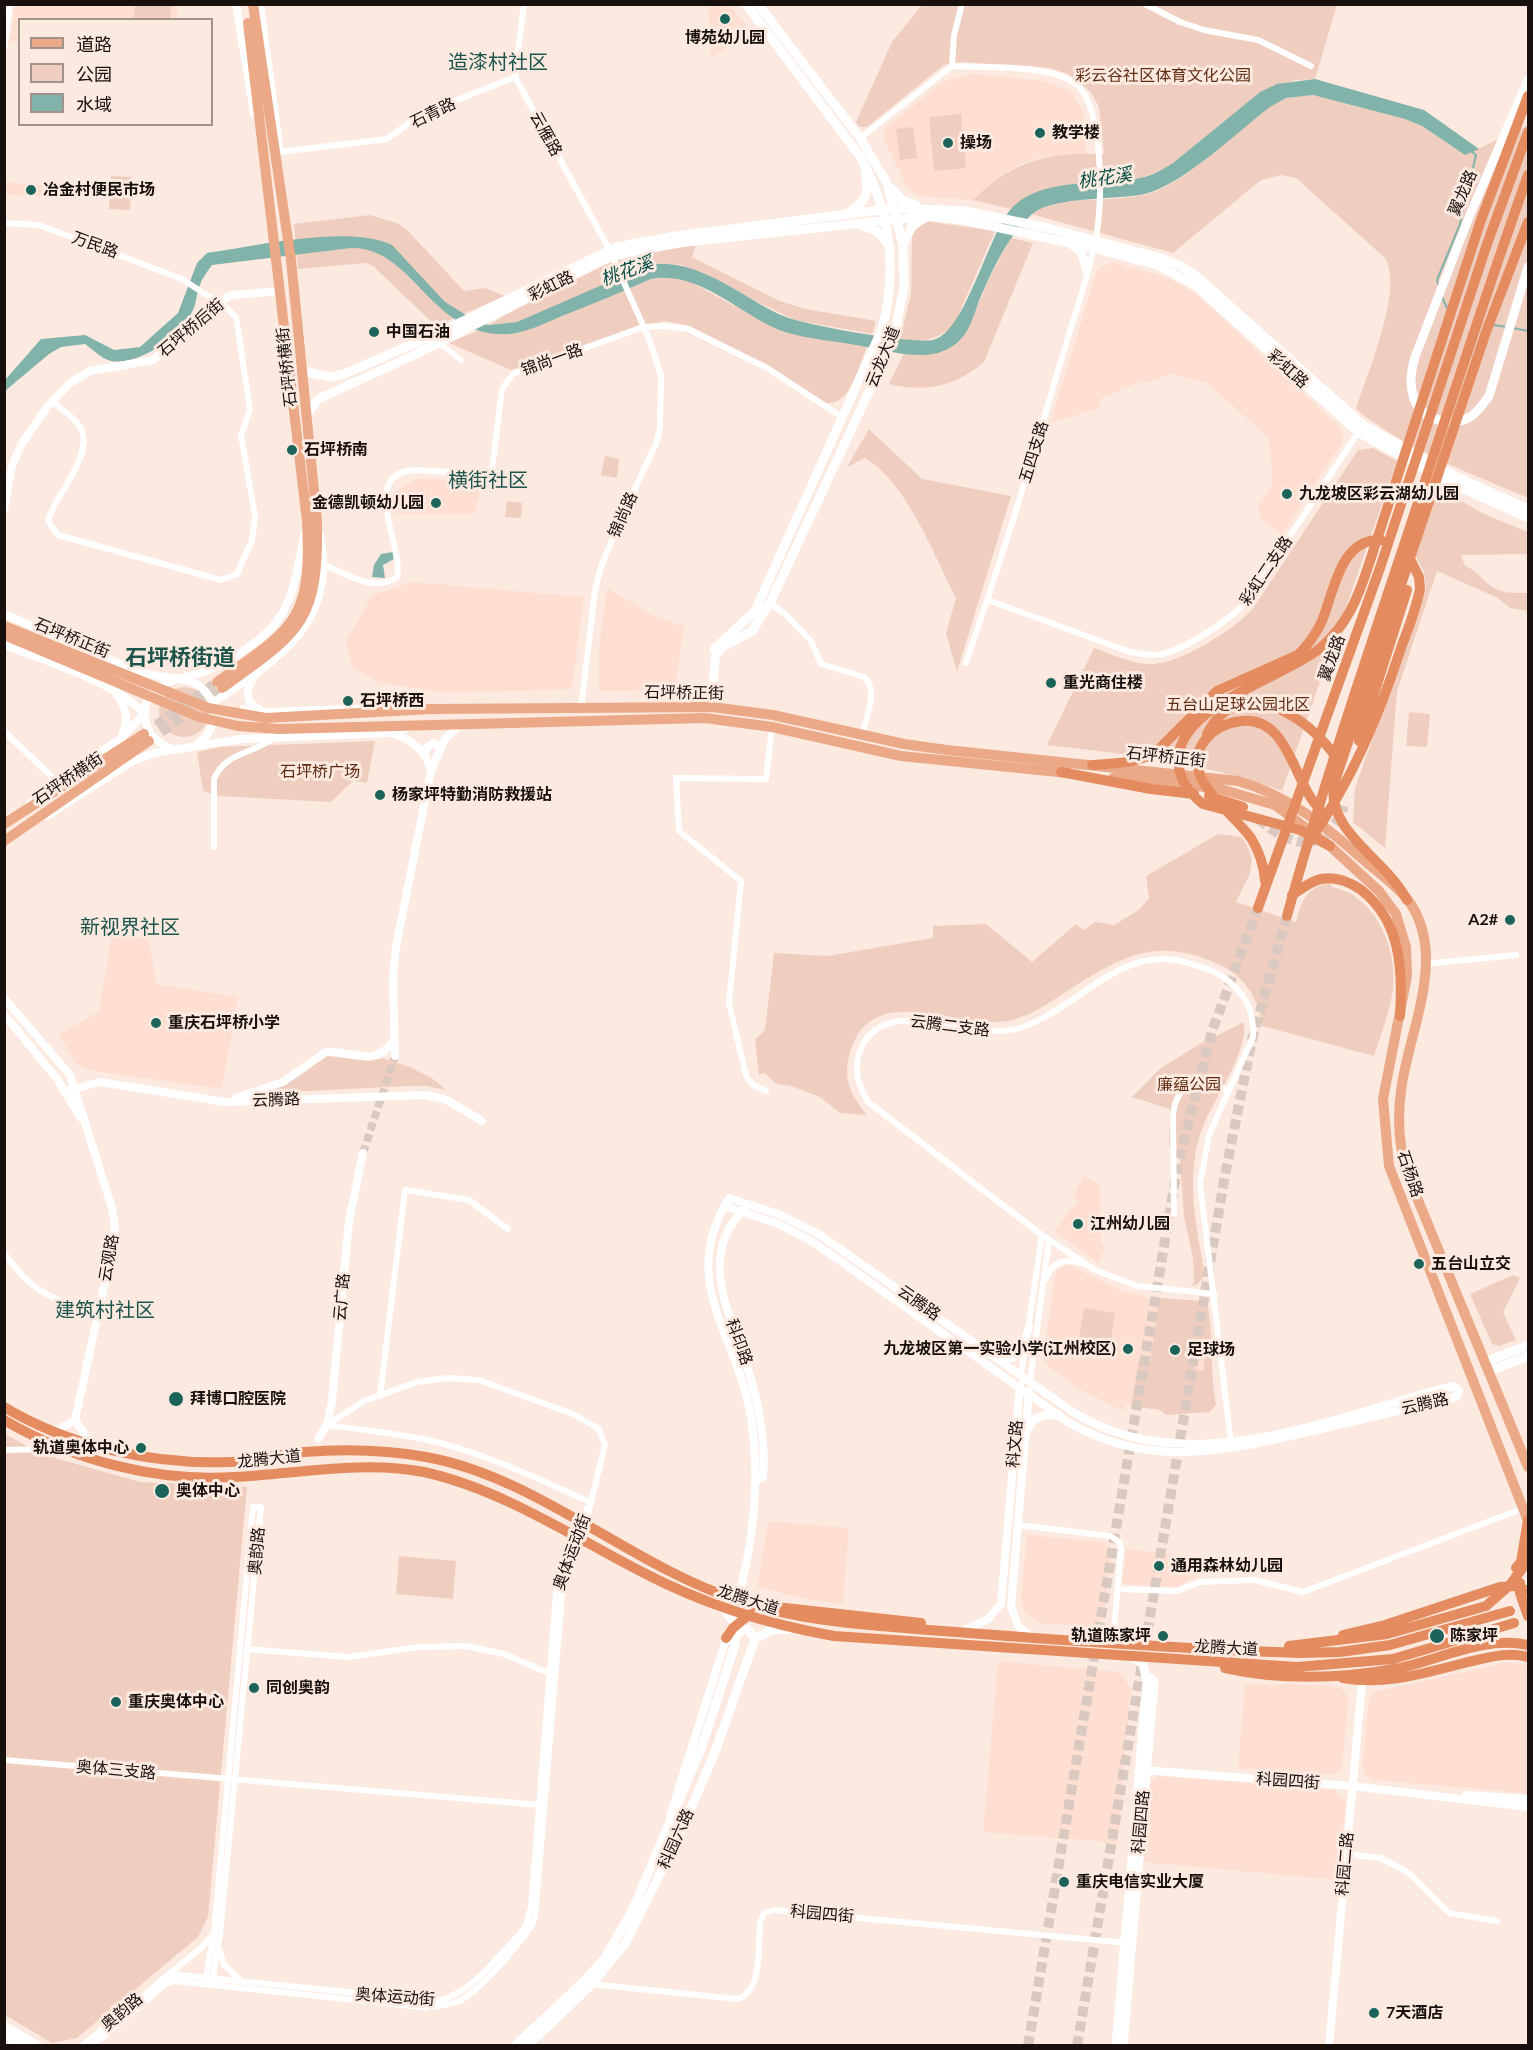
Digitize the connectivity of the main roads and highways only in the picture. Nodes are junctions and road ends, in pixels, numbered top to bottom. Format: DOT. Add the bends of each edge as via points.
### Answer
graph roads {
  1 [pos="246,4"];
  2 [pos="253,4"];
  3 [pos="746,4"];
  4 [pos="758,4"];
  5 [pos="1528,80"];
  6 [pos="1528,96"];
  7 [pos="1521,115"];
  8 [pos="1528,132"];
  9 [pos="861,158"];
  10 [pos="1528,175"];
  11 [pos="887,183"];
  12 [pos="1528,196"];
  13 [pos="895,207"];
  14 [pos="884,209"];
  15 [pos="927,212"];
  16 [pos="849,213"];
  17 [pos="897,218"];
  18 [pos="886,219"];
  19 [pos="1528,222"];
  20 [pos="856,223"];
  21 [pos="1046,232"];
  22 [pos="1095,240"];
  23 [pos="1067,242"];
  24 [pos="1487,244"];
  25 [pos="903,245"];
  26 [pos="891,249"];
  27 [pos="610,252"];
  28 [pos="1528,267"];
  29 [pos="1087,271"];
  30 [pos="1476,328"];
  31 [pos="439,339"];
  32 [pos="405,347"];
  33 [pos="412,356"];
  34 [pos="303,371"];
  35 [pos="330,377"];
  36 [pos="333,393"];
  37 [pos="307,415"];
  38 [pos="1361,428"];
  39 [pos="1528,509"];
  40 [pos="1528,518"];
  41 [pos="312,521"];
  42 [pos="1375,566"];
  43 [pos="1403,576"];
  44 [pos="4,626"];
  45 [pos="1339,630"];
  46 [pos="4,635"];
  47 [pos="1298,655"];
  48 [pos="1288,664"];
  49 [pos="219,685"];
  50 [pos="710,707"];
  51 [pos="390,724"];
  52 [pos="1349,725"];
  53 [pos="1202,743"];
  54 [pos="1092,765"];
  55 [pos="1061,772"];
  56 [pos="1242,811"];
  57 [pos="4,824"];
  58 [pos="4,841"];
  59 [pos="1330,846"];
  60 [pos="1356,847"];
  61 [pos="1301,857"];
  62 [pos="1265,887"];
  63 [pos="1293,895"];
  64 [pos="1407,900"];
  65 [pos="1258,908"];
  66 [pos="1287,916"];
  67 [pos="1400,1016"];
  68 [pos="1528,1345"];
  69 [pos="1528,1356"];
  70 [pos="1488,1367"];
  71 [pos="4,1407"];
  72 [pos="4,1420"];
  73 [pos="4,1427"];
  74 [pos="87,1458"];
  75 [pos="1528,1467"];
  76 [pos="1528,1521"];
  77 [pos="1528,1561"];
  78 [pos="1500,1587"];
  79 [pos="1528,1591"];
  80 [pos="724,1609"];
  81 [pos="1510,1611"];
  82 [pos="1528,1616"];
  83 [pos="1514,1623"];
  84 [pos="795,1629"];
  85 [pos="960,1632"];
  86 [pos="731,1637"];
  87 [pos="755,1639"];
  88 [pos="1528,1644"];
  89 [pos="1310,1645"];
  90 [pos="1238,1651"];
  91 [pos="1132,1657"];
  92 [pos="1528,1657"];
  93 [pos="1477,1660"];
  94 [pos="1192,1661"];
  95 [pos="1328,1676"];
  96 [pos="1127,1943"];
  97 [pos="588,1983"];
  98 [pos="4,2026"];
  99 [pos="4,2035"];
  100 [pos="1116,2045"];
  101 [pos="24,2046"];
  102 [pos="38,2046"];
  103 [pos="515,2046"];
  104 [pos="527,2046"];
  105 [pos="1124,2046"];
  1 -- 41 [label="main road, 石坪桥横街"];
  2 -- 34 [label="main road, 石坪桥横街" via="288,235"];
  3 -- 9 [label="main road, 云龙大道"];
  4 -- 11 [label="main road, 云龙大道" via="860,138"];
  5 -- 28 [label="main road, 翼龙路" via="1414,357 1412,389 1420,410 1433,418 1458,422 1481,408 1492,388"];
  6 -- 7 [label="highway"];
  7 -- 24 [label="highway"];
  7 -- 42 [label="highway" via="1481,220"];
  8 -- 24 [label="highway, 翼龙路"];
  9 -- 14 [label="main road, 云龙大道"];
  9 -- 16 [label="main road" via="867,196"];
  10 -- 30 [label="highway, 翼龙路"];
  11 -- 13 [label="main road, 云龙大道"];
  11 -- 15 [label="main road" via="902,200"];
  12 -- 30 [label="highway"];
  13 -- 14 [label="main road, 彩虹路"];
  13 -- 15 [label="main road, 彩虹路"];
  13 -- 17 [label="main road, 云龙大道"];
  14 -- 16 [label="main road, 彩虹路"];
  14 -- 18 [label="main road, 云龙大道"];
  15 -- 17 [label="main road, 彩虹路"];
  15 -- 21 [label="main road, 彩虹路"];
  15 -- 25 [label="main road" via="912,226"];
  16 -- 27 [label="main road, 彩虹路" via="676,236"];
  17 -- 18 [label="main road, 彩虹路"];
  17 -- 25 [label="main road, 云龙大道"];
  18 -- 20 [label="main road, 彩虹路"];
  18 -- 26 [label="main road, 云龙大道"];
  19 -- 43 [label="highway"];
  20 -- 26 [label="main road" via="878,232"];
  20 -- 27 [label="main road, 彩虹路"];
  21 -- 22 [label="main road, 彩虹路"];
  21 -- 23 [label="main road, 彩虹路"];
  22 -- 23 [label="main road, 彩虹路"];
  22 -- 38 [label="main road, 彩虹路" via="1196,286"];
  23 -- 29 [label="main road" via="1081,252"];
  24 -- 42 [label="highway, 翼龙路"];
  25 -- 50 [label="main road, 云龙大道" via="904,287 895,332 882,364 770,603 752,631 721,648 715,658"];
  26 -- 50 [label="main road, 云龙大道" via="889,305 882,329 755,611 713,651"];
  27 -- 31 [label="main road, 彩虹路"];
  30 -- 43 [label="highway, 翼龙路"];
  31 -- 32 [label="main road, 彩虹路"];
  31 -- 33 [label="main road, 彩虹路"];
  32 -- 33 [label="main road" via="412,349"];
  32 -- 35 [label="main road, 彩虹路"];
  33 -- 36 [label="main road, 彩虹路"];
  34 -- 35 [label="main road"];
  34 -- 37 [label="main road, 石坪桥横街"];
  35 -- 36 [label="main road" via="324,383 325,389"];
  36 -- 37 [label="main road, 彩虹路" via="318,399"];
  37 -- 41 [label="main road, 石坪桥横街"];
  38 -- 39 [label="main road, 彩虹路"];
  38 -- 40 [label="main road, 彩虹路" via="1450,483"];
  41 -- 49 [label="main road, 石坪桥横街" via="317,568 305,615 291,636"];
  42 -- 45 [label="highway"];
  42 -- 62 [label="highway, 翼龙路" via="1327,716"];
  43 -- 52 [label="highway, 翼龙路"];
  43 -- 53 [label="highway" via="1345,802 1337,758 1324,740 1298,718 1272,705 1243,704 1232,708 1212,723"];
  44 -- 51 [label="main road, 石坪桥正街" via="208,708 266,718"];
  45 -- 47 [label="highway"];
  45 -- 48 [label="highway" via="1317,651"];
  46 -- 51 [label="main road, 石坪桥正街" via="177,708 238,726 279,729"];
  47 -- 48 [label="highway"];
  47 -- 61 [label="highway" via="1321,623 1345,559 1352,551 1368,542 1388,541 1411,559 1420,589 1392,675 1340,798"];
  48 -- 54 [label="highway" via="1217,691 1156,752 1136,762"];
  48 -- 56 [label="highway" via="1214,708 1192,728 1180,748 1179,769 1192,796 1216,809"];
  50 -- 51 [label="main road, 石坪桥正街" via="431,709"];
  50 -- 54 [label="main road, 石坪桥正街" via="773,715 947,750"];
  51 -- 55 [label="main road, 石坪桥正街" via="705,718 772,727 901,756"];
  52 -- 60 [label="highway" via="1332,795"];
  52 -- 61 [label="highway, 翼龙路"];
  53 -- 60 [label="highway" via="1221,726 1248,720 1270,730 1290,757 1315,804"];
  53 -- 62 [label="highway" via="1198,762 1203,782 1258,850"];
  54 -- 60 [label="main road, 石坪桥正街" via="1218,778 1260,787 1302,809"];
  55 -- 56 [label="highway" via="1203,795"];
  55 -- 59 [label="main road, 石坪桥正街" via="1236,792 1275,805"];
  56 -- 59 [label="highway" via="1300,830"];
  57 -- 58 [label="main road, 石坪桥横街" via="147,738"];
  59 -- 67 [label="main road, 石杨路" via="1389,902 1402,930 1407,947 1407,976"];
  60 -- 64 [label="highway" via="1388,870"];
  61 -- 63 [label="highway, 翼龙路"];
  62 -- 65 [label="highway, 翼龙路"];
  63 -- 66 [label="highway, 翼龙路"];
  63 -- 67 [label="highway" via="1318,879 1336,878 1354,885 1374,903 1387,919 1397,948"];
  64 -- 70 [label="main road, 石杨路" via="1420,926 1425,984 1401,1088 1400,1148 1408,1176"];
  67 -- 76 [label="main road, 石杨路" via="1383,1099 1389,1166"];
  68 -- 70 [label="main road"];
  69 -- 70 [label="main road"];
  70 -- 75 [label="main road, 石杨路"];
  71 -- 85 [label="highway, 龙腾大道" via="54,1432 91,1444 177,1461 232,1462 305,1452 391,1452 427,1457 478,1472 705,1589 768,1610 835,1623"];
  72 -- 74 [label="highway, 龙腾大道"];
  73 -- 74 [label="highway" via="48,1449"];
  74 -- 80 [label="highway, 龙腾大道" via="176,1476 233,1478 309,1470 390,1468 424,1472 472,1487 521,1509 643,1573"];
  76 -- 78 [label="highway" via="1521,1562"];
  77 -- 82 [label="highway" via="1521,1576 1520,1593"];
  77 -- 89 [label="highway" via="1510,1585 1486,1606 1388,1634"];
  78 -- 79 [label="highway" via="1516,1586"];
  78 -- 89 [label="highway"];
  80 -- 84 [label="highway, 龙腾大道"];
  80 -- 86 [label="main road" via="732,1617"];
  81 -- 90 [label="highway, 龙腾大道" via="1390,1645 1340,1652"];
  83 -- 94 [label="highway, 龙腾大道" via="1393,1659 1362,1663 1297,1667"];
  84 -- 87 [label="main road" via="771,1630"];
  84 -- 91 [label="highway, 龙腾大道" via="866,1640"];
  85 -- 86 [label="highway" via="916,1622 775,1606 750,1614 733,1628"];
  85 -- 90 [label="highway, 龙腾大道" via="1044,1641"];
  86 -- 87 [label="main road" via="748,1629"];
  86 -- 97 [label="main road, 科园六路" via="701,1749 667,1832 618,1939"];
  87 -- 97 [label="main road, 科园六路" via="715,1752 651,1895 625,1944"];
  88 -- 93 [label="highway"];
  88 -- 95 [label="highway" via="1499,1643 1394,1669"];
  89 -- 90 [label="highway"];
  91 -- 94 [label="highway, 龙腾大道"];
  91 -- 96 [label="main road, 科园四路" via="1143,1664 1147,1681 1150,1678 1154,1682"];
  92 -- 93 [label="highway" via="1508,1654"];
  93 -- 95 [label="highway" via="1362,1682"];
  94 -- 95 [label="highway" via="1241,1672"];
  96 -- 100 [label="main road, 科园四路"];
  96 -- 105 [label="main road, 科园四路"];
  97 -- 103 [label="main road, 科园六路"];
  97 -- 104 [label="main road, 科园六路"];
  98 -- 102 [label="main road"];
  99 -- 101 [label="main road"];
}
